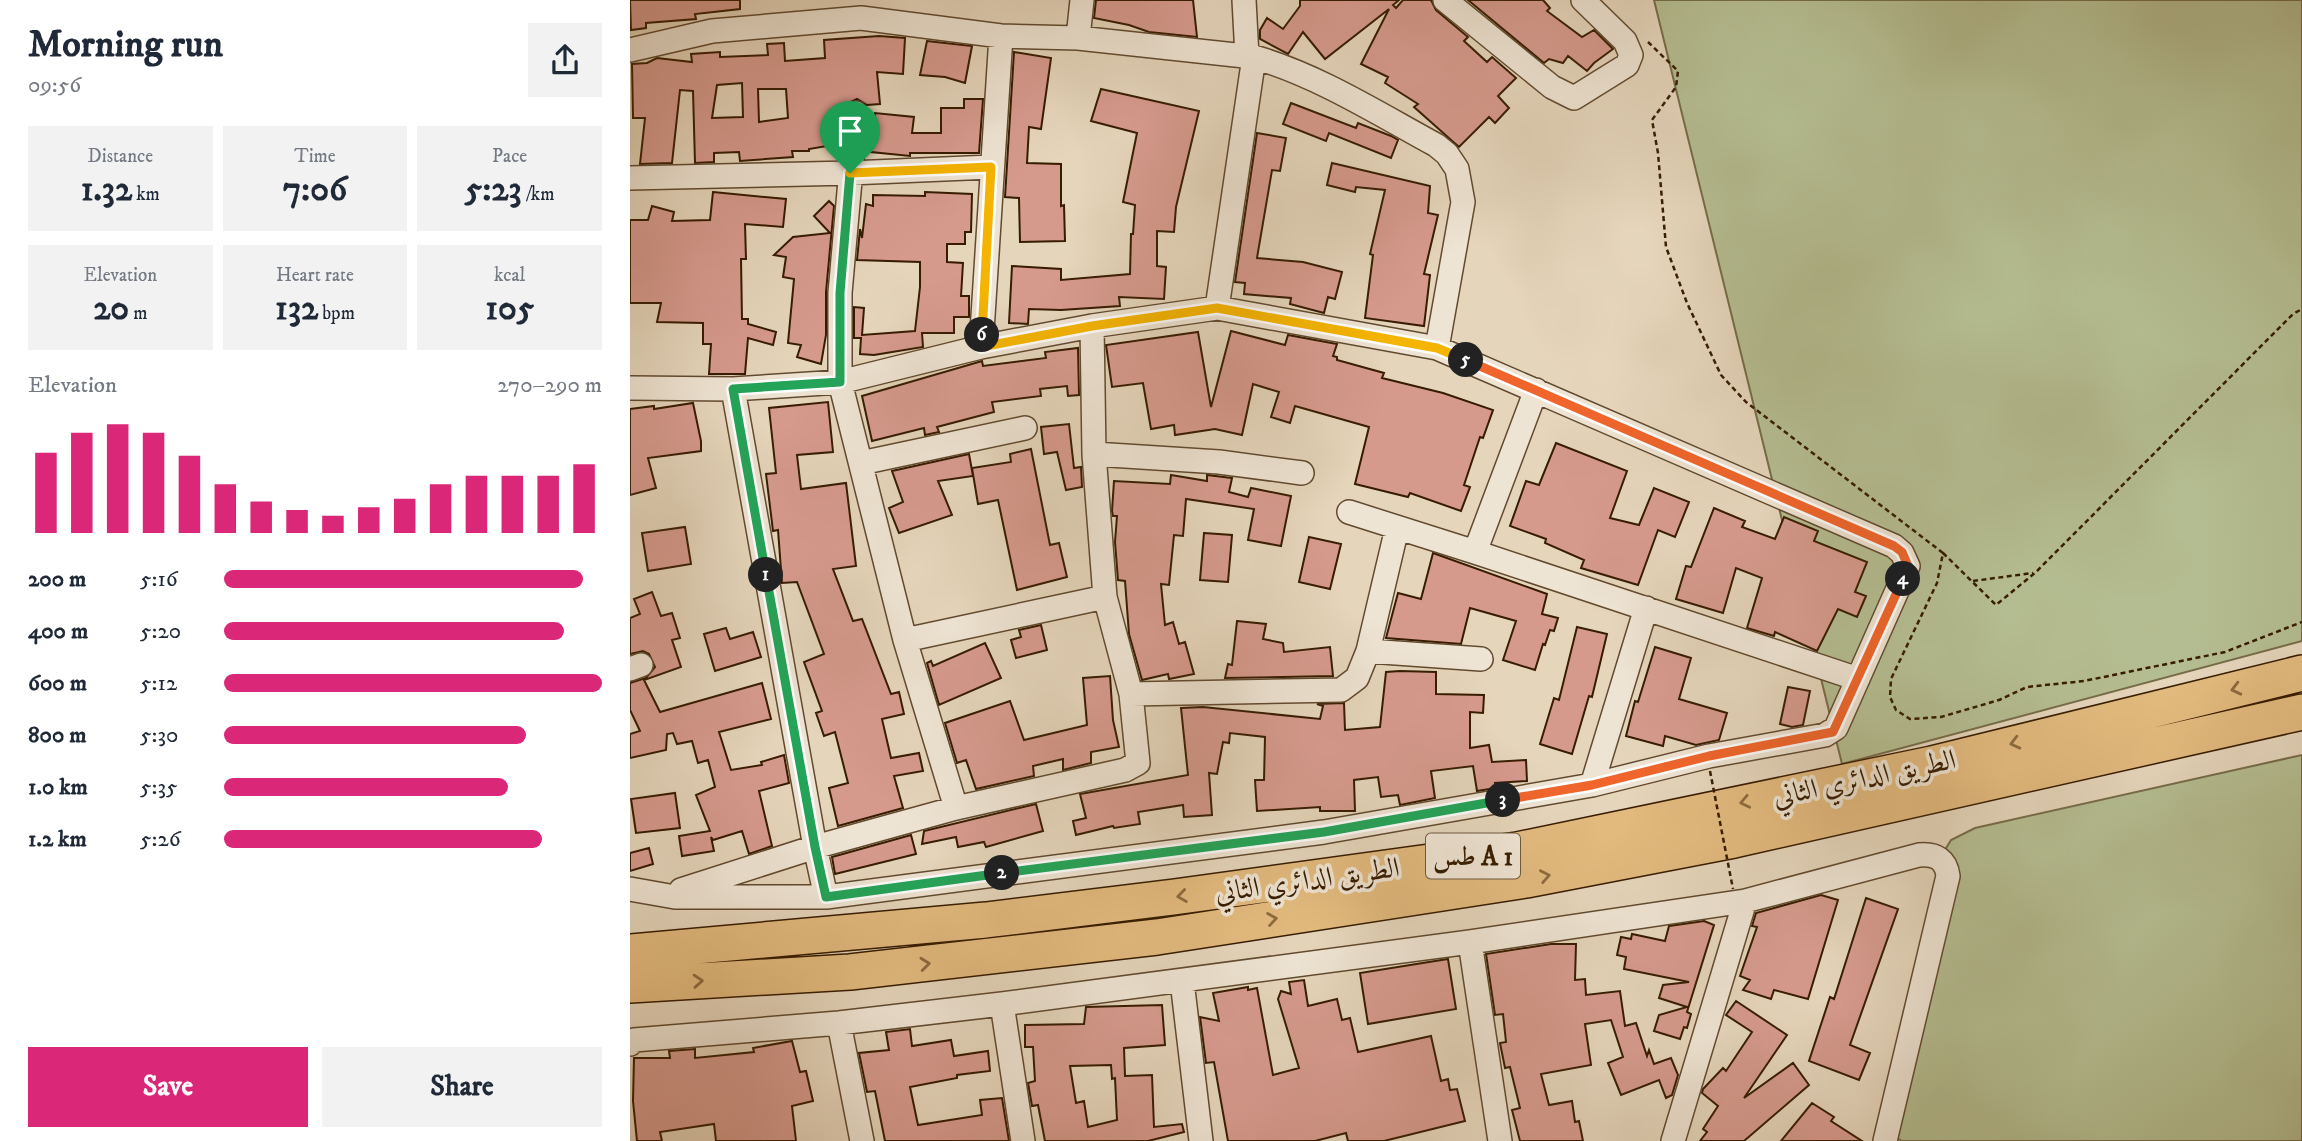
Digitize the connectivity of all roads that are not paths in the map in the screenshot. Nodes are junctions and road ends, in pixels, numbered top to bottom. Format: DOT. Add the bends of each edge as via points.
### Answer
graph roads {
  1 [pos="1082,0"];
  2 [pos="1244,0"];
  3 [pos="1445,0"];
  4 [pos="1583,0"];
  5 [pos="861,9"];
  6 [pos="1000,36"];
  7 [pos="1078,37"];
  8 [pos="630,50"];
  9 [pos="1250,57"];
  10 [pos="856,113"];
  11 [pos="991,167"];
  12 [pos="850,173"];
  13 [pos="630,178"];
  14 [pos="1217,308"];
  15 [pos="1092,326"];
  16 [pos="981,347"];
  17 [pos="1437,348"];
  18 [pos="840,382"];
  19 [pos="630,388"];
  20 [pos="733,389"];
  21 [pos="1536,390"];
  22 [pos="1026,428"];
  23 [pos="1094,454"];
  24 [pos="860,463"];
  25 [pos="1302,474"];
  26 [pos="1349,512"];
  27 [pos="1397,528"];
  28 [pos="1475,552"];
  29 [pos="1105,597"];
  30 [pos="1646,608"];
  31 [pos="905,639"];
  32 [pos="1368,651"];
  33 [pos="1481,659"];
  34 [pos="2302,673"];
  35 [pos="1858,680"];
  36 [pos="1131,694"];
  37 [pos="2302,712"];
  38 [pos="1592,785"];
  39 [pos="956,808"];
  40 [pos="815,847"];
  41 [pos="630,889"];
  42 [pos="664,895"];
  43 [pos="1739,895"];
  44 [pos="826,897"];
  45 [pos="630,942"];
  46 [pos="1470,942"];
  47 [pos="683,948"];
  48 [pos="630,952"];
  49 [pos="1182,981"];
  50 [pos="630,985"];
  51 [pos="1002,1004"];
  52 [pos="839,1023"];
  53 [pos="630,1044"];
  54 [pos="1892,1138"];
  55 [pos="862,1141"];
  56 [pos="1023,1141"];
  57 [pos="1201,1141"];
  58 [pos="1500,1141"];
  59 [pos="1673,1141"];
  1 -- 7 [label="street"];
  2 -- 9 [label="street"];
  3 -- 4 [label="street" via="1552,87 1574,98 1627,65 1631,55 1625,41"];
  5 -- 6 [label="street"];
  5 -- 8 [label="street" via="712,31"];
  6 -- 7 [label="street"];
  6 -- 11 [label="street"];
  7 -- 9 [label="street"];
  9 -- 14 [label="street"];
  9 -- 17 [label="street" via="1318,80 1447,153 1460,177 1463,202"];
  10 -- 12 [label="street"];
  11 -- 12 [label="street"];
  11 -- 16 [label="street"];
  12 -- 13 [label="street"];
  12 -- 18 [label="street" via="840,293"];
  14 -- 15 [label="street"];
  14 -- 17 [label="street"];
  15 -- 16 [label="street"];
  15 -- 23 [label="street"];
  16 -- 18 [label="street"];
  17 -- 21 [label="street"];
  18 -- 20 [label="street"];
  18 -- 24 [label="street"];
  19 -- 20 [label="street"];
  20 -- 40 [label="street"];
  21 -- 28 [label="street"];
  21 -- 35 [label="street" via="1902,552 1908,566"];
  22 -- 24 [label="street"];
  23 -- 25 [label="street" via="1219,461"];
  23 -- 29 [label="street"];
  24 -- 31 [label="street"];
  26 -- 27 [label="street"];
  27 -- 28 [label="street"];
  27 -- 32 [label="street"];
  28 -- 30 [label="street"];
  29 -- 31 [label="street"];
  29 -- 36 [label="street"];
  30 -- 35 [label="street"];
  30 -- 38 [label="street"];
  31 -- 39 [label="street"];
  32 -- 33 [label="street"];
  32 -- 36 [label="street" via="1357,678 1340,690"];
  34 -- 47 [label="highway, الطريق الدائري الثاني / طس A 1, one-way" via="1933,764 1517,850 1053,912"];
  35 -- 38 [label="street" via="1833,732"];
  36 -- 39 [label="street" via="1139,762 1133,766"];
  50 -- 37 [label="highway, الطريق الدائري الثاني / طس A 1, one-way" via="850,972 1157,937 1525,880 1801,826"];
  38 -- 44 [label="street" via="1324,832"];
  39 -- 40 [label="street"];
  40 -- 42 [label="street"];
  40 -- 44 [label="street"];
  41 -- 42 [label="street"];
  42 -- 44 [label="street"];
  43 -- 46 [label="street"];
  43 -- 54 [label="street" via="1919,855 1933,855 1945,864 1948,876"];
  43 -- 59 [label="street"];
  45 -- 47 [label="highway"];
  46 -- 49 [label="street"];
  46 -- 58 [label="street"];
  47 -- 48 [label="highway, الطريق الدائري الثاني / طس A 1"];
  49 -- 51 [label="street"];
  49 -- 57 [label="street"];
  51 -- 52 [label="street"];
  51 -- 56 [label="street"];
  52 -- 53 [label="street" via="634,1040"];
  52 -- 55 [label="street"];
}
